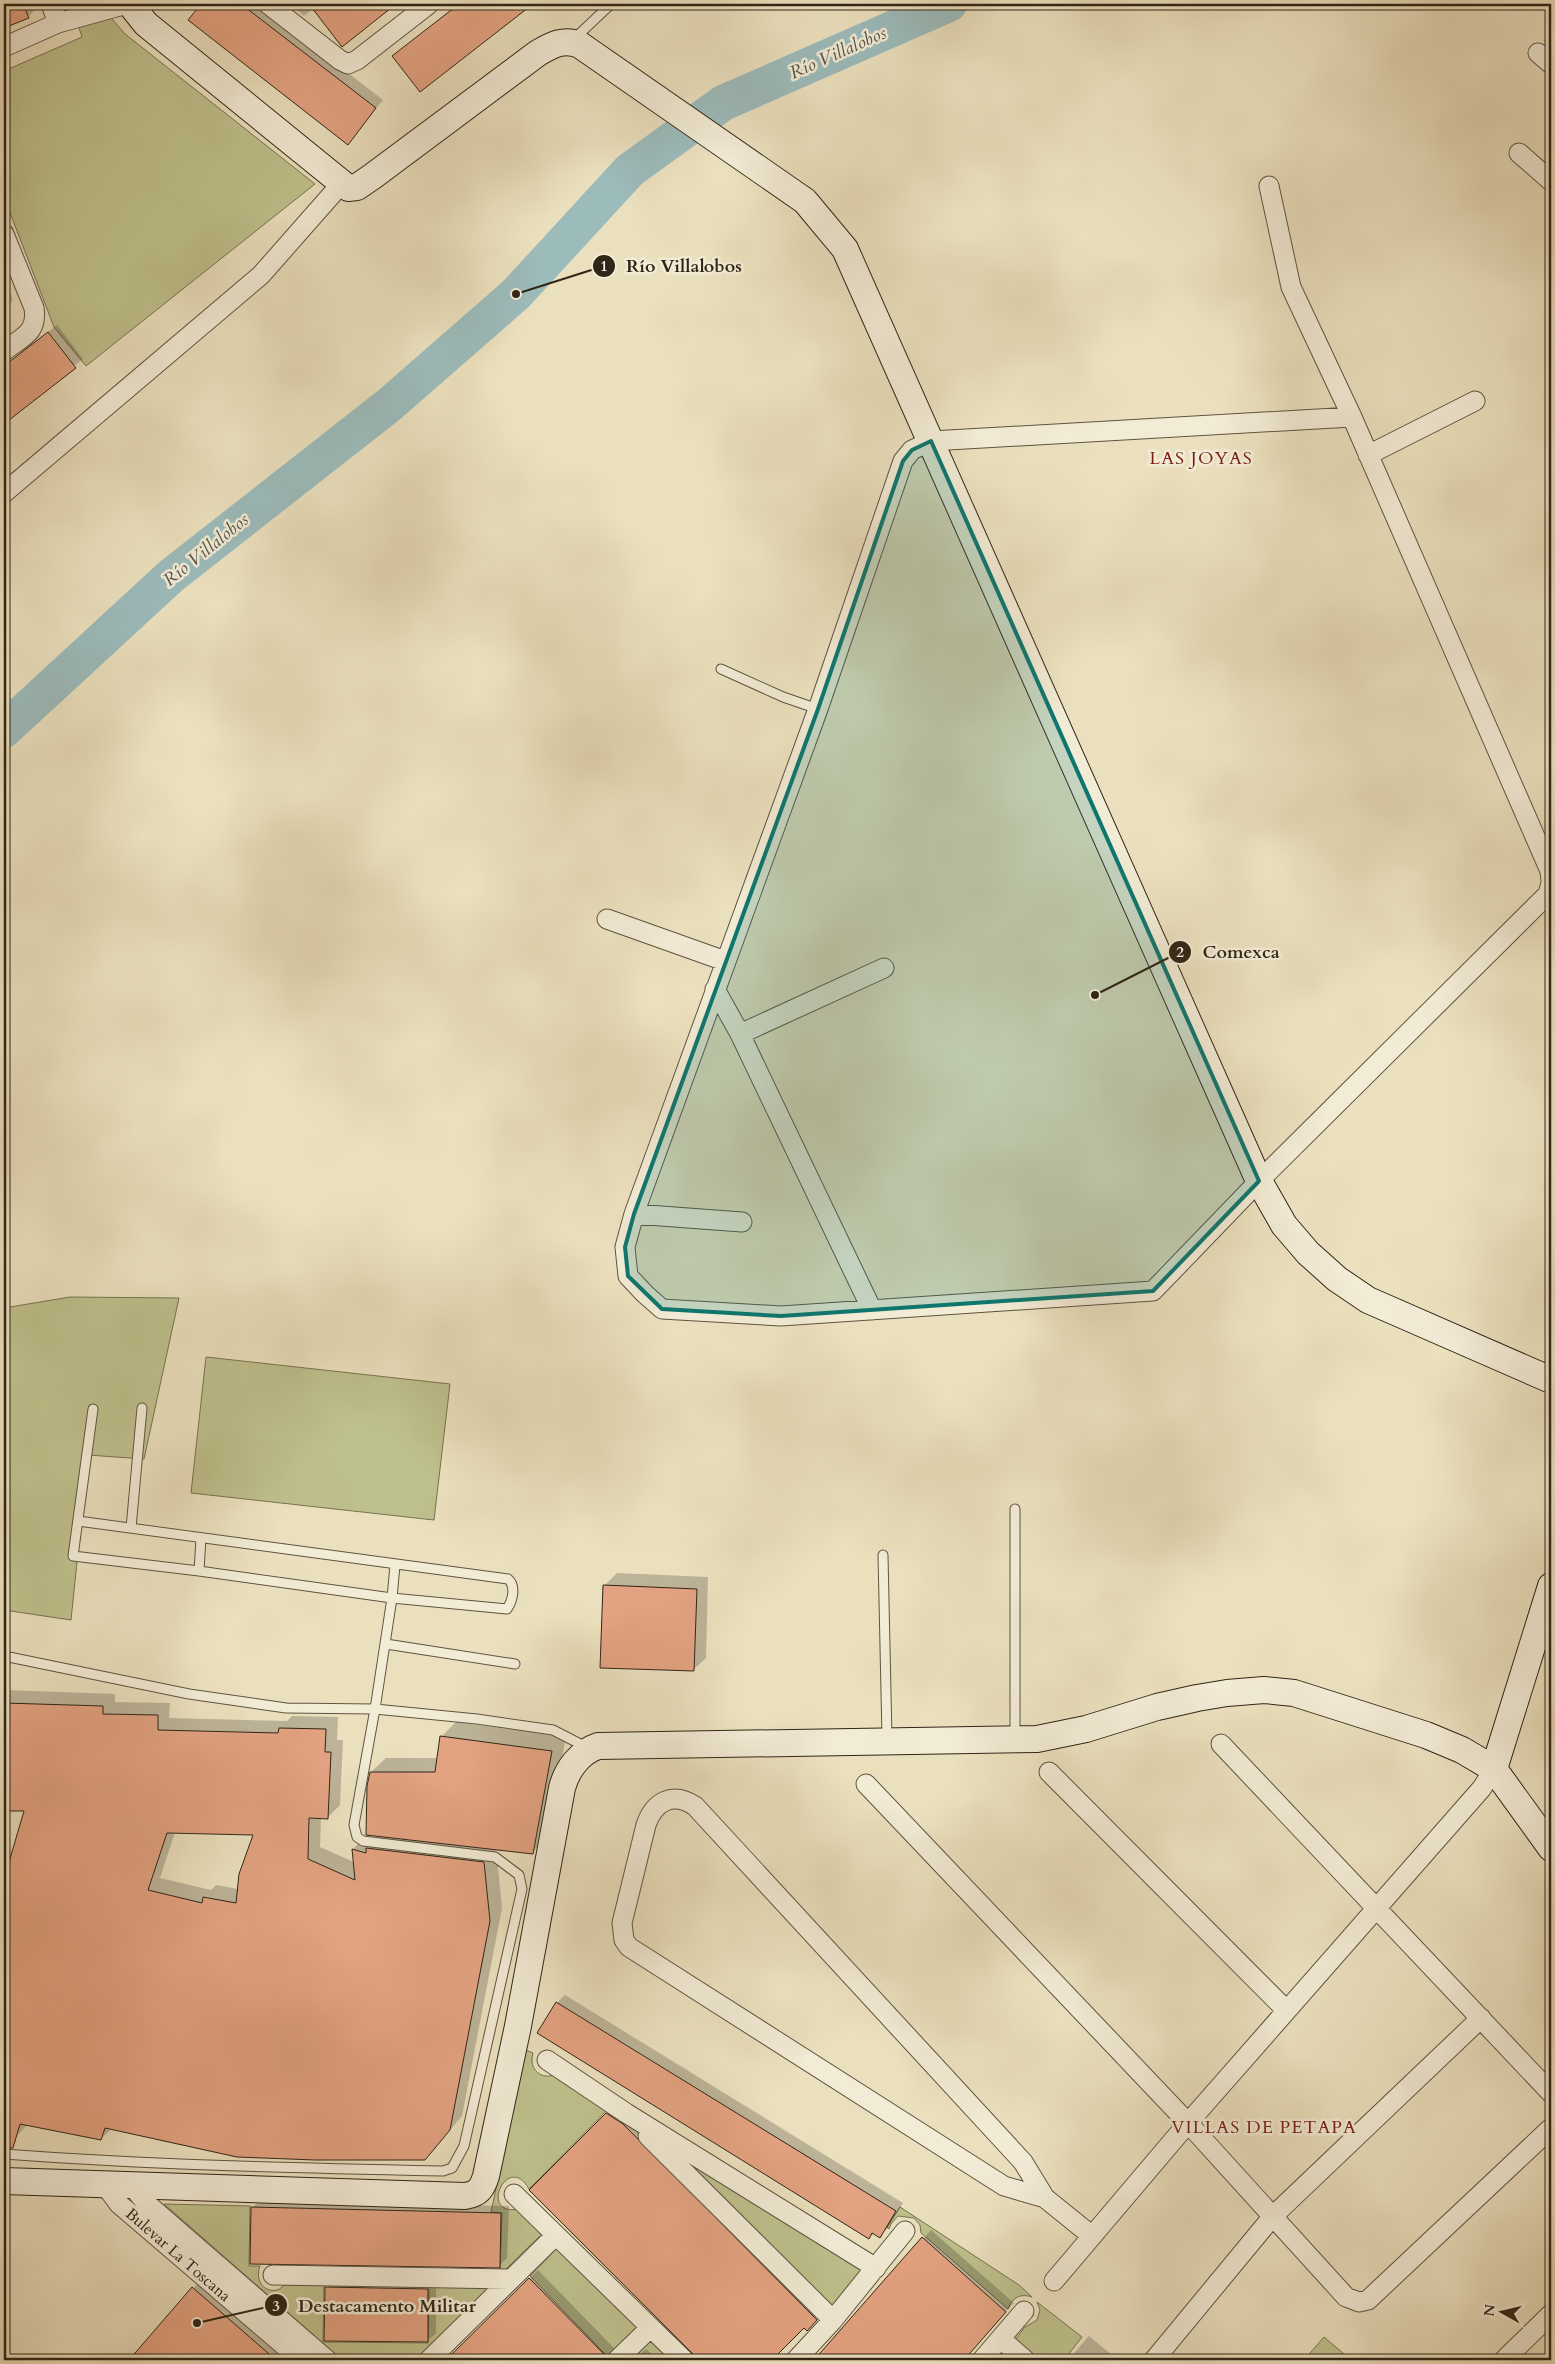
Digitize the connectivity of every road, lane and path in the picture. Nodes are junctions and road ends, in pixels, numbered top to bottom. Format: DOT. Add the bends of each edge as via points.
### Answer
graph roads {
  1 [pos="51,4"];
  2 [pos="128,4"];
  3 [pos="268,4"];
  4 [pos="429,4"];
  5 [pos="611,4"];
  6 [pos="58,22"];
  7 [pos="575,44"];
  8 [pos="4,47"];
  9 [pos="1519,153"];
  10 [pos="1551,181"];
  11 [pos="342,183"];
  12 [pos="1270,186"];
  13 [pos="4,234"];
  14 [pos="4,351"];
  15 [pos="1475,401"];
  16 [pos="1352,417"];
  17 [pos="931,442"];
  18 [pos="1368,456"];
  19 [pos="4,493"];
  20 [pos="722,669"];
  21 [pos="818,710"];
  22 [pos="1551,882"];
  23 [pos="607,919"];
  24 [pos="725,960"];
  25 [pos="884,968"];
  26 [pos="715,989"];
  27 [pos="740,1034"];
  28 [pos="1259,1182"];
  29 [pos="634,1214"];
  30 [pos="742,1222"];
  31 [pos="872,1310"];
  32 [pos="1551,1380"];
  33 [pos="142,1408"];
  34 [pos="93,1409"];
  35 [pos="1016,1509"];
  36 [pos="78,1521"];
  37 [pos="131,1528"];
  38 [pos="202,1538"];
  39 [pos="883,1555"];
  40 [pos="395,1565"];
  41 [pos="199,1571"];
  42 [pos="1551,1586"];
  43 [pos="392,1598"];
  44 [pos="386,1644"];
  45 [pos="4,1656"];
  46 [pos="514,1664"];
  47 [pos="375,1708"];
  48 [pos="1014,1739"];
  49 [pos="887,1741"];
  50 [pos="1221,1744"];
  51 [pos="589,1749"];
  52 [pos="1494,1769"];
  53 [pos="1049,1772"];
  54 [pos="866,1784"];
  55 [pos="1551,1848"];
  56 [pos="1377,1906"];
  57 [pos="1286,2010"];
  58 [pos="1481,2018"];
  59 [pos="547,2060"];
  60 [pos="1551,2092"];
  61 [pos="626,2113"];
  62 [pos="1188,2122"];
  63 [pos="1551,2128"];
  64 [pos="4,2154"];
  65 [pos="4,2180"];
  66 [pos="108,2184"];
  67 [pos="134,2185"];
  68 [pos="514,2194"];
  69 [pos="1045,2198"];
  70 [pos="1273,2216"];
  71 [pos="905,2231"];
  72 [pos="556,2236"];
  73 [pos="1092,2236"];
  74 [pos="876,2268"];
  75 [pos="273,2275"];
  76 [pos="510,2279"];
  77 [pos="1054,2281"];
  78 [pos="1024,2311"];
  79 [pos="1551,2314"];
  80 [pos="832,2320"];
  81 [pos="650,2328"];
  82 [pos="1000,2339"];
  83 [pos="301,2360"];
  84 [pos="327,2360"];
  85 [pos="429,2360"];
  86 [pos="617,2360"];
  87 [pos="684,2360"];
  88 [pos="796,2360"];
  89 [pos="982,2360"];
  90 [pos="1025,2360"];
  91 [pos="1154,2360"];
  92 [pos="1504,2360"];
  1 -- 6 [label="street"];
  2 -- 6 [label="street"];
  2 -- 11 [label="main road" via="146,24"];
  3 -- 4 [label="street" via="348,64"];
  5 -- 7 [label="lane"];
  6 -- 8 [label="street"];
  7 -- 11 [label="main road" via="556,44 538,53 357,187 348,188"];
  7 -- 17 [label="main road" via="805,201 845,249"];
  9 -- 10 [label="street"];
  11 -- 19 [label="street" via="261,275"];
  12 -- 16 [label="street" via="1291,287"];
  13 -- 14 [label="street" via="36,320 31,330"];
  15 -- 18 [label="street"];
  16 -- 17 [label="street"];
  16 -- 18 [label="street"];
  17 -- 21 [label="street" via="912,450 903,461"];
  17 -- 28 [label="main road"];
  18 -- 22 [label="street" via="1546,862"];
  20 -- 21 [label="lane"];
  21 -- 24 [label="street"];
  22 -- 28 [label="street" via="1548,894"];
  23 -- 24 [label="street"];
  24 -- 26 [label="street"];
  25 -- 27 [label="street"];
  26 -- 27 [label="street"];
  26 -- 29 [label="street"];
  27 -- 31 [label="street"];
  28 -- 31 [label="street" via="1153,1291"];
  28 -- 32 [label="main road" via="1284,1224 1308,1253 1344,1284 1368,1300"];
  29 -- 30 [label="street"];
  29 -- 31 [label="street" via="625,1247 628,1276 662,1309 781,1316"];
  33 -- 37 [label="lane"];
  34 -- 36 [label="lane"];
  35 -- 48 [label="lane"];
  36 -- 37 [label="lane"];
  36 -- 41 [label="lane" via="73,1556"];
  37 -- 38 [label="lane"];
  38 -- 40 [label="lane"];
  38 -- 41 [label="lane"];
  39 -- 49 [label="lane"];
  40 -- 43 [label="lane"];
  40 -- 43 [label="lane" via="508,1579 514,1587 507,1609"];
  41 -- 43 [label="lane"];
  42 -- 52 [label="main road"];
  43 -- 44 [label="lane"];
  44 -- 46 [label="lane"];
  44 -- 47 [label="lane"];
  45 -- 47 [label="lane" via="189,1694 286,1708"];
  47 -- 51 [label="lane" via="553,1730"];
  47 -- 64 [label="lane" via="354,1825 357,1837 363,1841 496,1857 519,1875 522,1889 464,2146 452,2168 443,2171 336,2169"];
  48 -- 49 [label="main road"];
  48 -- 52 [label="main road" via="1037,1739 1086,1729 1197,1698 1264,1690 1294,1693 1426,1735 1462,1750"];
  49 -- 51 [label="main road" via="624,1744"];
  50 -- 56 [label="street"];
  51 -- 67 [label="main road" via="571,1767 562,1788 518,2026 486,2176 480,2190 465,2196"];
  52 -- 55 [label="main road"];
  52 -- 56 [label="street" via="1482,1788"];
  53 -- 57 [label="street"];
  54 -- 62 [label="street"];
  56 -- 57 [label="street"];
  56 -- 58 [label="street"];
  57 -- 62 [label="street"];
  58 -- 60 [label="street"];
  58 -- 70 [label="street"];
  59 -- 61 [label="street"];
  61 -- 74 [label="street"];
  61 -- 80 [label="street"];
  62 -- 70 [label="street"];
  62 -- 73 [label="street"];
  63 -- 70 [label="street" via="1368,2300 1359,2302 1346,2297"];
  65 -- 66 [label="main road"];
  66 -- 67 [label="main road"];
  66 -- 83 [label="street, Bulevar La Toscana" via="119,2204"];
  67 -- 84 [label="street, Bulevar La Toscana" via="146,2204"];
  68 -- 72 [label="street"];
  69 -- 69 [label="street" via="1004,2186 629,1947 624,1940 622,1923 646,1825 658,1804 678,1800 695,1806 1023,2162"];
  69 -- 73 [label="street"];
  70 -- 91 [label="street"];
  71 -- 74 [label="street"];
  72 -- 76 [label="street"];
  72 -- 81 [label="street"];
  73 -- 77 [label="street"];
  74 -- 80 [label="street"];
  75 -- 76 [label="street"];
  76 -- 85 [label="street"];
  78 -- 82 [label="street"];
  79 -- 92 [label="street"];
  80 -- 88 [label="street"];
  81 -- 86 [label="street"];
  81 -- 87 [label="street"];
  82 -- 89 [label="street"];
  82 -- 90 [label="street"];
}
